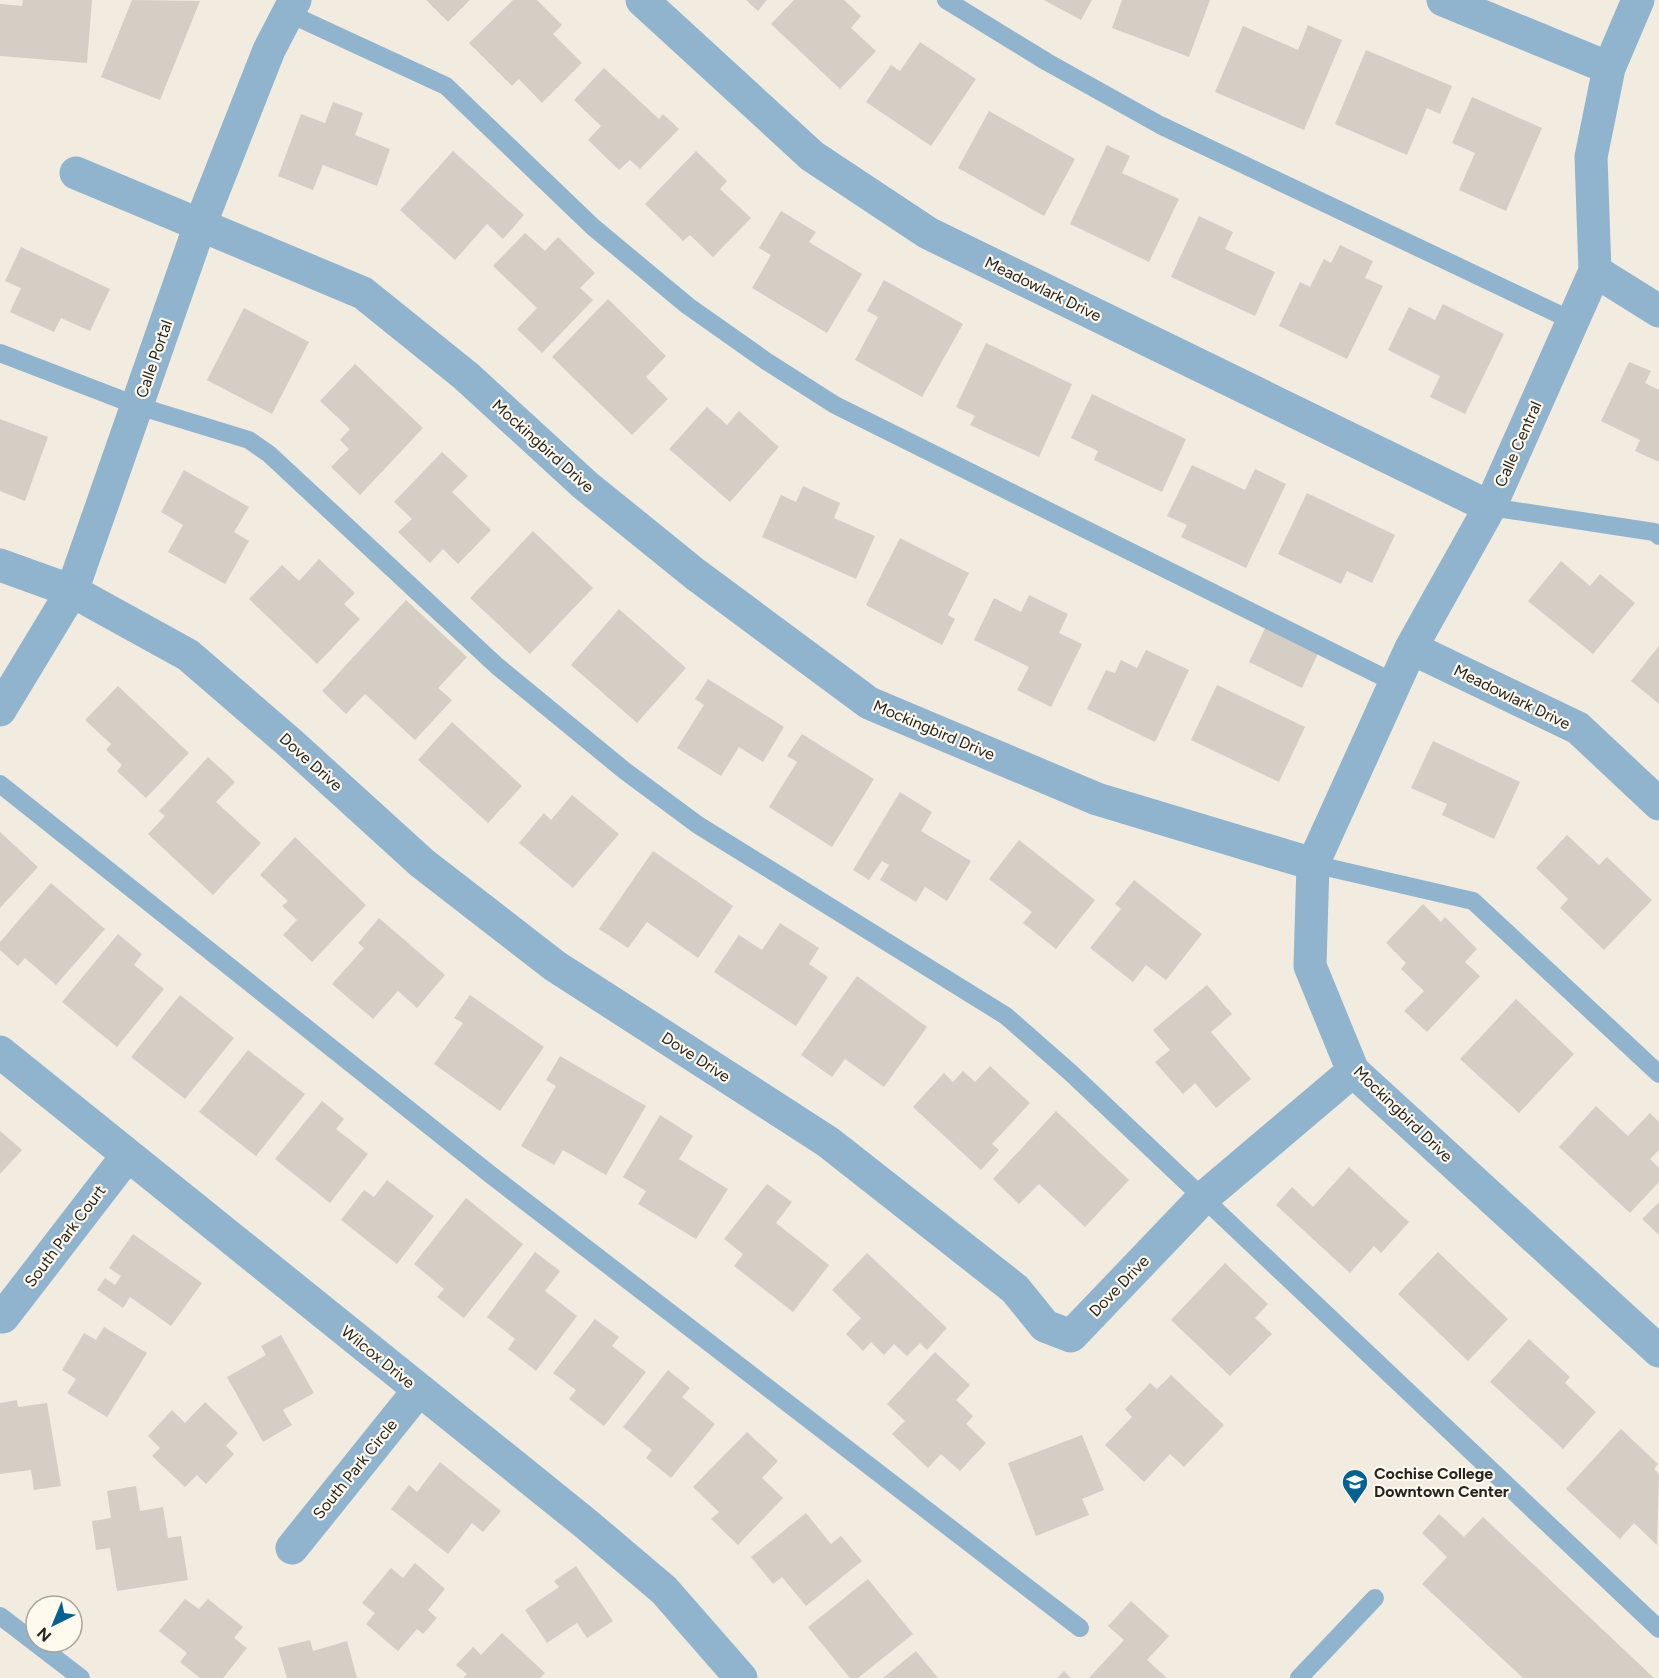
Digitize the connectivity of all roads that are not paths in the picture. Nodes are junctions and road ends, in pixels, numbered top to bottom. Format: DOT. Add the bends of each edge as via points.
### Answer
graph roads {
  1 [pos="642,0"];
  2 [pos="946,0"];
  3 [pos="1443,0"];
  4 [pos="1638,0"];
  5 [pos="291,6"];
  6 [pos="1610,68"];
  7 [pos="76,173"];
  8 [pos="200,225"];
  9 [pos="1595,271"];
  10 [pos="1659,311"];
  11 [pos="1573,321"];
  12 [pos="0,353"];
  13 [pos="138,406"];
  14 [pos="1490,507"];
  15 [pos="1659,536"];
  16 [pos="0,565"];
  17 [pos="72,591"];
  18 [pos="1412,648"];
  19 [pos="1395,683"];
  20 [pos="0,710"];
  21 [pos="0,784"];
  22 [pos="1659,804"];
  23 [pos="1313,864"];
  24 [pos="0,1052"];
  25 [pos="1353,1071"];
  26 [pos="1659,1074"];
  27 [pos="127,1156"];
  28 [pos="1203,1198"];
  29 [pos="3,1317"];
  30 [pos="1659,1351"];
  31 [pos="418,1390"];
  32 [pos="292,1548"];
  33 [pos="1375,1598"];
  34 [pos="0,1616"];
  35 [pos="1080,1628"];
  36 [pos="1659,1629"];
  37 [pos="730,1674"];
  38 [pos="81,1678"];
  39 [pos="1299,1678"];
  1 -- 14 [label="street, Meadowlark Drive" via="812,156 928,233"];
  2 -- 11 [label="lane" via="1160,125"];
  3 -- 6 [label="street"];
  4 -- 6 [label="street, Calle Central"];
  5 -- 8 [label="street, Calle Portal" via="269,50"];
  5 -- 19 [label="lane" via="446,87 593,227 688,306 835,405"];
  6 -- 9 [label="street, Calle Central" via="1591,157"];
  7 -- 8 [label="street, Mockingbird Drive"];
  8 -- 13 [label="street, Calle Portal"];
  8 -- 23 [label="street, Mockingbird Drive" via="363,293 466,376 585,485 695,574 869,703 1097,798"];
  9 -- 10 [label="street"];
  9 -- 11 [label="street, Calle Central"];
  11 -- 14 [label="street, Calle Central"];
  12 -- 13 [label="lane"];
  13 -- 17 [label="street, Calle Portal"];
  13 -- 28 [label="lane" via="249,440 269,454 498,666 626,771 698,825 1006,1016"];
  14 -- 15 [label="lane" via="1654,532"];
  14 -- 18 [label="street, Calle Central"];
  16 -- 17 [label="street, Dove Drive"];
  17 -- 20 [label="street, Calle Portal"];
  17 -- 28 [label="street, Dove Drive" via="188,655 422,863 555,966 828,1142 1015,1289 1045,1326 1071,1336"];
  18 -- 19 [label="street, Calle Central"];
  18 -- 22 [label="street, Meadowlark Drive" via="1578,728"];
  19 -- 23 [label="street, Calle Central"];
  21 -- 35 [label="lane" via="490,1175"];
  23 -- 25 [label="street, Mockingbird Drive" via="1310,966"];
  23 -- 26 [label="lane" via="1473,901"];
  24 -- 27 [label="street, Wilcox Drive"];
  25 -- 28 [label="street, Dove Drive"];
  25 -- 30 [label="street, Mockingbird Drive"];
  27 -- 29 [label="street, South Park Court"];
  27 -- 31 [label="street, Wilcox Drive"];
  28 -- 36 [label="lane"];
  31 -- 32 [label="street, South Park Circle"];
  31 -- 37 [label="street, Wilcox Drive" via="664,1590"];
  33 -- 39 [label="lane"];
  34 -- 38 [label="lane"];
}
